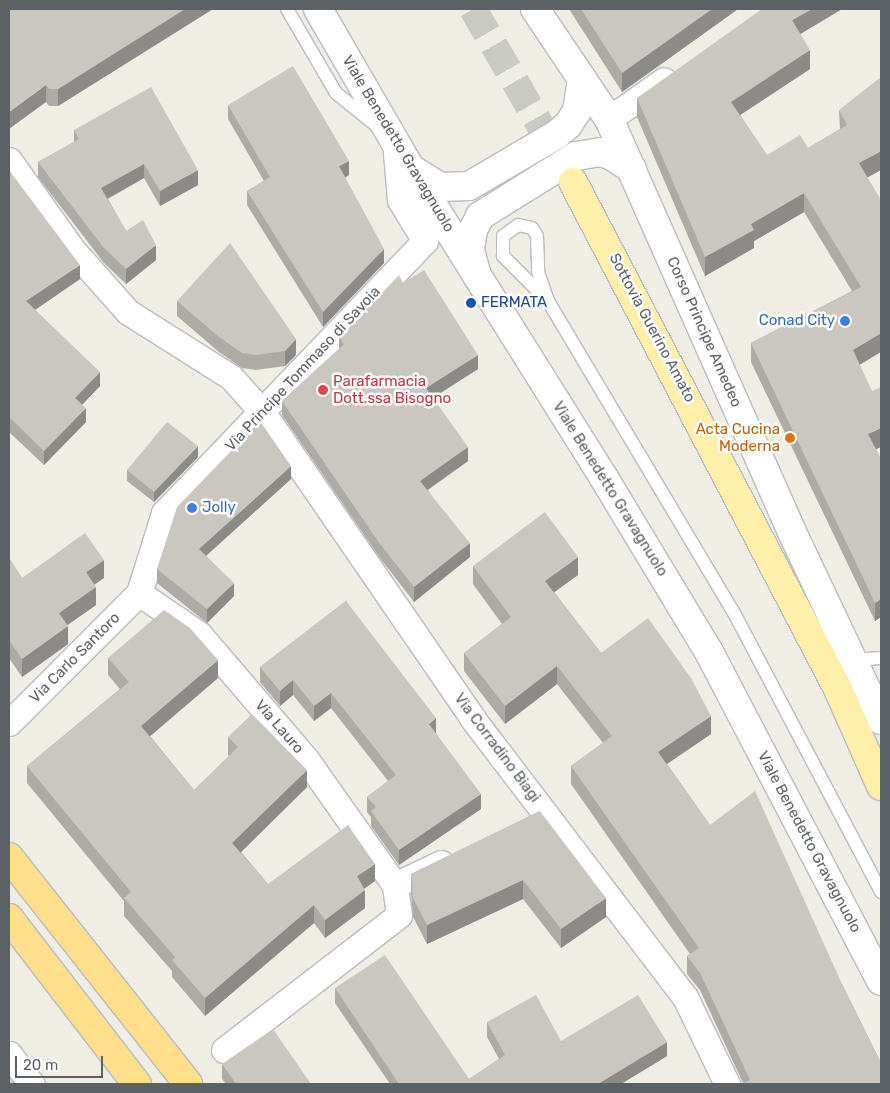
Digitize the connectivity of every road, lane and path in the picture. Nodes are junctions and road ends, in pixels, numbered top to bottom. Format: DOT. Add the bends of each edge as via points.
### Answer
graph roads {
  1 [pos="287,9"];
  2 [pos="318,9"];
  3 [pos="535,9"];
  4 [pos="687,63"];
  5 [pos="582,79"];
  6 [pos="609,119"];
  7 [pos="395,142"];
  8 [pos="9,160"];
  9 [pos="410,168"];
  10 [pos="632,169"];
  11 [pos="574,182"];
  12 [pos="477,276"];
  13 [pos="548,301"];
  14 [pos="263,413"];
  15 [pos="139,592"];
  16 [pos="881,658"];
  17 [pos="853,660"];
  18 [pos="838,689"];
  19 [pos="15,718"];
  20 [pos="881,720"];
  21 [pos="881,755"];
  22 [pos="881,786"];
  23 [pos="545,812"];
  24 [pos="519,825"];
  25 [pos="466,851"];
  26 [pos="9,857"];
  27 [pos="395,885"];
  28 [pos="881,892"];
  29 [pos="9,918"];
  30 [pos="881,981"];
  31 [pos="224,1050"];
  32 [pos="9,1054"];
  33 [pos="32,1084"];
  34 [pos="137,1084"];
  35 [pos="188,1084"];
  36 [pos="728,1084"];
  1 -- 7 [label="lane" via="336,92"];
  2 -- 7 [label="main road, Viale Benedetto Gravagnuolo"];
  3 -- 5 [label="main road, Corso Principe Amedeo"];
  4 -- 6 [label="street"];
  5 -- 6 [label="main road, Corso Principe Amedeo"];
  5 -- 9 [label="main road" via="577,111 568,125 469,186 441,187"];
  6 -- 10 [label="main road, Corso Principe Amedeo"];
  7 -- 9 [label="main road, Viale Benedetto Gravagnuolo"];
  7 -- 14 [label="street, Via Principe Tommaso di Savoia" via="400,200 425,242"];
  8 -- 14 [label="street, Via Corradino Biagi" via="72,249 128,312 231,377"];
  9 -- 12 [label="main road, Viale Benedetto Gravagnuolo"];
  10 -- 12 [label="main road" via="600,152 576,156 480,216 473,230 470,249"];
  10 -- 17 [label="main road, Corso Principe Amedeo" via="792,532"];
  11 -- 18 [label="main road, Sottovia Guerino Amato"];
  12 -- 30 [label="main road, Viale Benedetto Gravagnuolo" via="709,652"];
  13 -- 13 [label="lane" via="538,272 537,236 532,228 518,225 503,236 503,256"];
  13 -- 28 [label="lane" via="733,611"];
  14 -- 15 [label="street, Via Principe Tommaso di Savoia" via="164,513"];
  14 -- 23 [label="street, Via Corradino Biagi" via="473,719"];
  15 -- 19 [label="street, Via Carlo Santoro"];
  15 -- 27 [label="street, Via Lauro" via="200,635 306,758"];
  16 -- 17 [label="lane"];
  17 -- 20 [label="main road, Corso Principe Amedeo"];
  18 -- 21 [label="main road, Sottovia Guerino Amato"];
  18 -- 22 [label="main road, Sottovia Guerino Amato"];
  23 -- 24 [label="street"];
  23 -- 36 [label="street, Via Corradino Biagi" via="685,996"];
  25 -- 27 [label="street"];
  26 -- 35 [label="highway"];
  27 -- 31 [label="street, Via Lauro" via="399,915"];
  29 -- 34 [label="highway"];
  32 -- 33 [label="street"];
}
